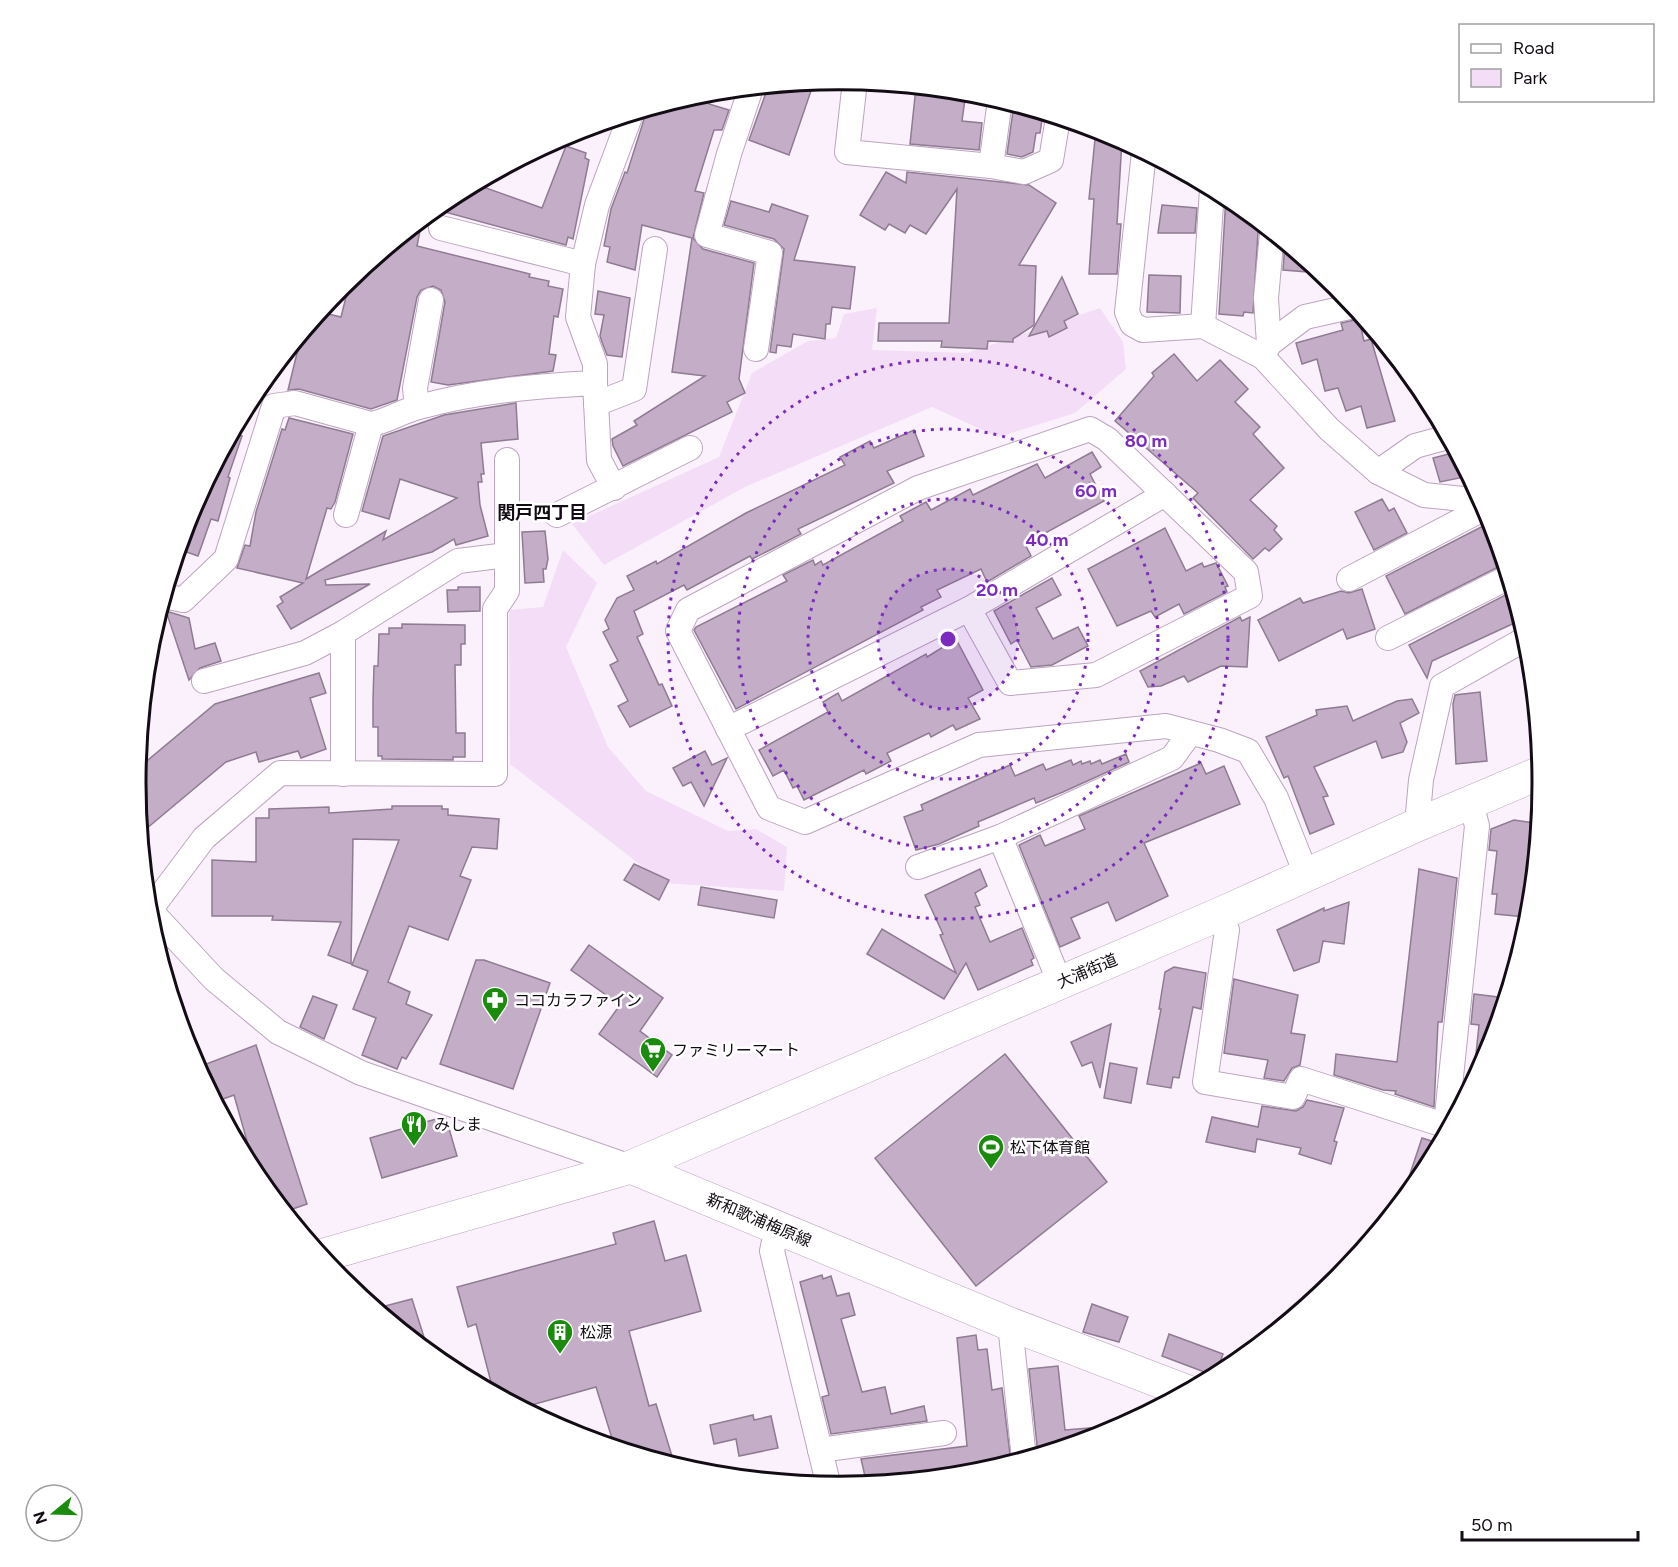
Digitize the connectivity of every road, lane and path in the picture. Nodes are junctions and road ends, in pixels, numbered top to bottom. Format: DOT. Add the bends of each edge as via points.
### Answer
graph roads {
  1 [pos="854,90"];
  2 [pos="749,96"];
  3 [pos="999,109"];
  4 [pos="627,124"];
  5 [pos="1057,125"];
  6 [pos="1143,161"];
  7 [pos="991,166"];
  8 [pos="1211,199"];
  9 [pos="441,228"];
  10 [pos="1271,241"];
  11 [pos="655,249"];
  12 [pos="583,264"];
  13 [pos="431,300"];
  14 [pos="1343,308"];
  15 [pos="1203,326"];
  16 [pos="756,349"];
  17 [pos="1266,351"];
  18 [pos="596,394"];
  19 [pos="417,407"];
  20 [pos="371,424"];
  21 [pos="1441,439"];
  22 [pos="690,448"];
  23 [pos="507,460"];
  24 [pos="1378,472"];
  25 [pos="614,488"];
  26 [pos="1165,494"];
  27 [pos="1472,501"];
  28 [pos="1477,511"];
  29 [pos="346,515"];
  30 [pos="557,515"];
  31 [pos="507,555"];
  32 [pos="1349,579"];
  33 [pos="1502,581"];
  34 [pos="171,597"];
  35 [pos="969,609"];
  36 [pos="343,633"];
  37 [pos="1388,638"];
  38 [pos="1518,643"];
  39 [pos="204,681"];
  40 [pos="728,729"];
  41 [pos="1190,733"];
  42 [pos="343,774"];
  43 [pos="1532,776"];
  44 [pos="1471,803"];
  45 [pos="1417,825"];
  46 [pos="1000,837"];
  47 [pos="918,867"];
  48 [pos="1306,874"];
  49 [pos="156,899"];
  50 [pos="1220,914"];
  51 [pos="159,921"];
  52 [pos="1060,983"];
  53 [pos="1449,1112"];
  54 [pos="1443,1124"];
  55 [pos="631,1167"];
  56 [pos="777,1228"];
  57 [pos="331,1254"];
  58 [pos="1010,1324"];
  59 [pos="1178,1388"];
  60 [pos="944,1433"];
  61 [pos="820,1450"];
  62 [pos="1023,1451"];
  63 [pos="827,1477"];
  1 -- 7 [label="street" via="847,152"];
  2 -- 16 [label="street" via="707,235 770,253"];
  3 -- 7 [label="street"];
  4 -- 12 [label="street" via="597,205"];
  5 -- 7 [label="street" via="1051,160 1024,172"];
  6 -- 15 [label="street" via="1127,312 1132,324 1143,330"];
  8 -- 15 [label="street"];
  9 -- 12 [label="street"];
  10 -- 17 [label="street"];
  11 -- 18 [label="street" via="634,389"];
  12 -- 18 [label="street" via="578,317 596,364"];
  13 -- 19 [label="street" via="415,388"];
  14 -- 17 [label="street" via="1305,317"];
  15 -- 17 [label="street"];
  17 -- 24 [label="street" via="1329,429"];
  18 -- 19 [label="street" via="507,388"];
  18 -- 25 [label="street" via="599,460"];
  19 -- 20 [label="street"];
  20 -- 29 [label="street"];
  20 -- 34 [label="street" via="295,403 274,406 226,559 183,600"];
  21 -- 24 [label="street" via="1415,446"];
  22 -- 25 [label="street"];
  23 -- 31 [label="street"];
  24 -- 27 [label="street" via="1424,495"];
  25 -- 30 [label="street"];
  26 -- 35 [label="street"];
  26 -- 35 [label="street" via="1246,572 1250,596 1096,675 1010,683"];
  26 -- 40 [label="street" via="1107,439 1090,429 918,488 688,610 678,631"];
  28 -- 32 [label="street"];
  31 -- 36 [label="street" via="458,561"];
  31 -- 42 [label="street" via="507,591 495,609 495,774"];
  33 -- 37 [label="street"];
  35 -- 40 [label="street"];
  36 -- 39 [label="street" via="305,653"];
  36 -- 42 [label="street"];
  38 -- 45 [label="street" via="1442,686 1420,780"];
  40 -- 41 [label="street" via="769,808 805,822 979,745 1166,726"];
  41 -- 46 [label="street" via="1172,758"];
  41 -- 48 [label="street" via="1248,751 1276,798"];
  42 -- 49 [label="street" via="279,773 204,838"];
  43 -- 44 [label="street, 大浦街道"];
  44 -- 45 [label="street, 大浦街道"];
  44 -- 53 [label="street" via="1476,826"];
  45 -- 48 [label="street, 大浦街道"];
  46 -- 47 [label="street"];
  46 -- 52 [label="street"];
  48 -- 50 [label="street, 大浦街道"];
  50 -- 52 [label="street, 大浦街道"];
  50 -- 54 [label="street" via="1227,930 1205,1082 1293,1097 1301,1079"];
  51 -- 55 [label="street" via="214,979 278,1032 361,1073"];
  52 -- 55 [label="street, 大浦街道"];
  55 -- 56 [label="street, 新和歌浦梅原線"];
  55 -- 57 [label="street"];
  56 -- 58 [label="street, 新和歌浦梅原線"];
  56 -- 61 [label="street" via="772,1251"];
  58 -- 59 [label="street, 新和歌浦梅原線"];
  58 -- 62 [label="street"];
  60 -- 61 [label="street"];
  61 -- 63 [label="street"];
}
